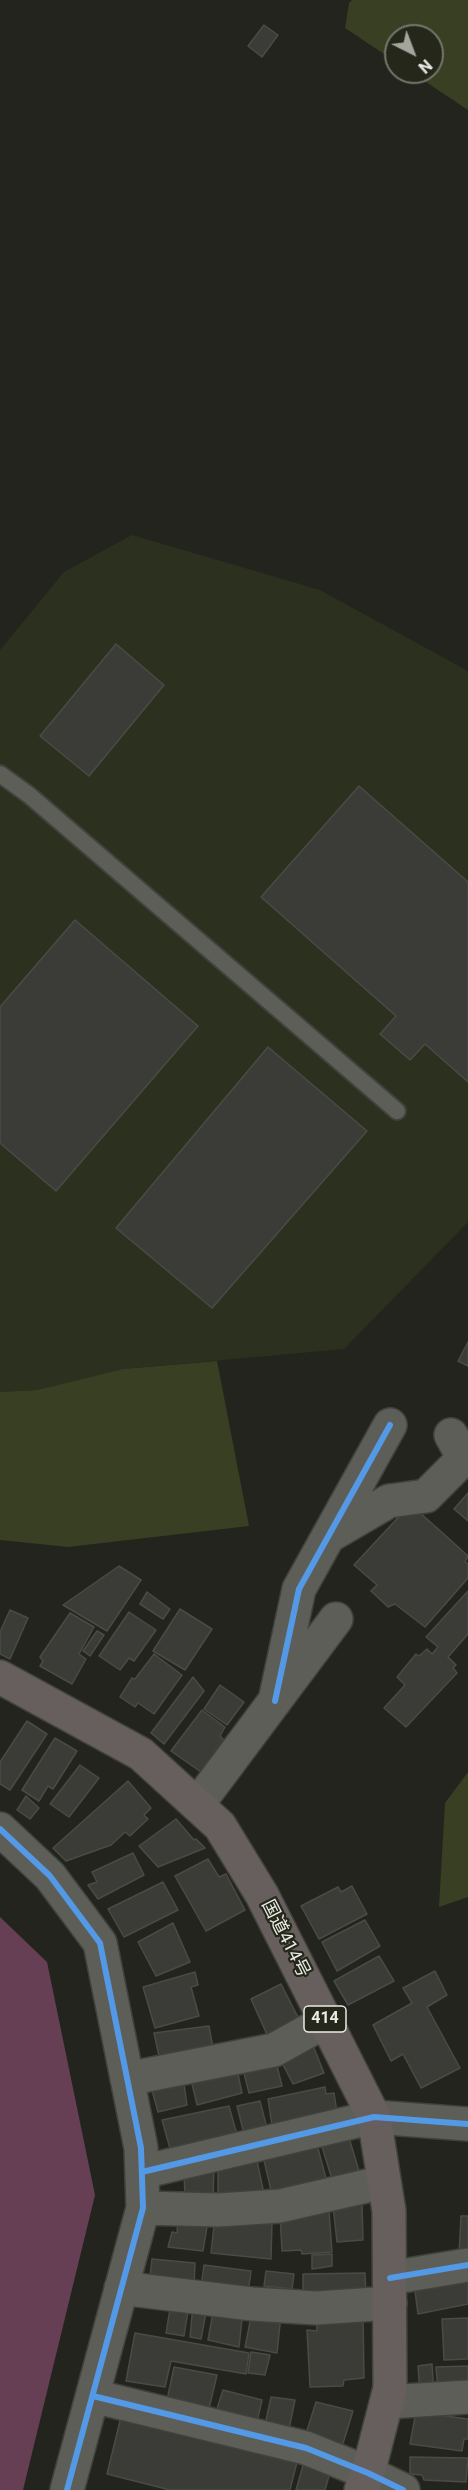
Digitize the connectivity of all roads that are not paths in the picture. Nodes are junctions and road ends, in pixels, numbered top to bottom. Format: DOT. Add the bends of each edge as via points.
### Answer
graph roads {
  1 [pos="0,774"];
  2 [pos="396,1111"];
  3 [pos="390,1425"];
  4 [pos="451,1435"];
  5 [pos="328,1537"];
  6 [pos="336,1619"];
  7 [pos="0,1677"];
  8 [pos="274,1701"];
  9 [pos="197,1805"];
  10 [pos="0,1828"];
  11 [pos="326,2021"];
  12 [pos="127,2079"];
  13 [pos="374,2117"];
  14 [pos="468,2124"];
  15 [pos="142,2172"];
  16 [pos="384,2182"];
  17 [pos="143,2208"];
  18 [pos="468,2265"];
  19 [pos="121,2288"];
  20 [pos="390,2290"];
  21 [pos="93,2396"];
  22 [pos="468,2397"];
  23 [pos="387,2402"];
  24 [pos="365,2482"];
  25 [pos="67,2490"];
  26 [pos="403,2490"];
  1 -- 2 [label="lane"];
  3 -- 5 [label="street"];
  4 -- 5 [label="street" via="461,1453 460,1462 426,1496 389,1501"];
  5 -- 8 [label="street" via="299,1589"];
  6 -- 8 [label="street"];
  7 -- 9 [label="highway, 国道414号 / 414" via="141,1754"];
  8 -- 9 [label="street"];
  9 -- 11 [label="highway, 国道414号 / 414" via="220,1826 262,1895"];
  10 -- 12 [label="street" via="50,1876 100,1943"];
  11 -- 12 [label="street" via="274,2050"];
  11 -- 13 [label="highway, 国道414号 / 414"];
  12 -- 15 [label="street"];
  13 -- 14 [label="street"];
  13 -- 15 [label="street"];
  13 -- 16 [label="highway, 国道414号 / 414"];
  15 -- 17 [label="street"];
  16 -- 17 [label="street" via="280,2206 218,2210"];
  16 -- 20 [label="highway, 国道414号 / 414" via="389,2211"];
  17 -- 19 [label="street"];
  18 -- 20 [label="street"];
  19 -- 20 [label="street" via="317,2308"];
  19 -- 21 [label="street"];
  20 -- 23 [label="highway, 国道414号 / 414"];
  21 -- 24 [label="street" via="306,2448"];
  21 -- 25 [label="street"];
  22 -- 23 [label="street"];
  23 -- 24 [label="highway, 国道414号 / 414"];
  24 -- 26 [label="street"];
}
